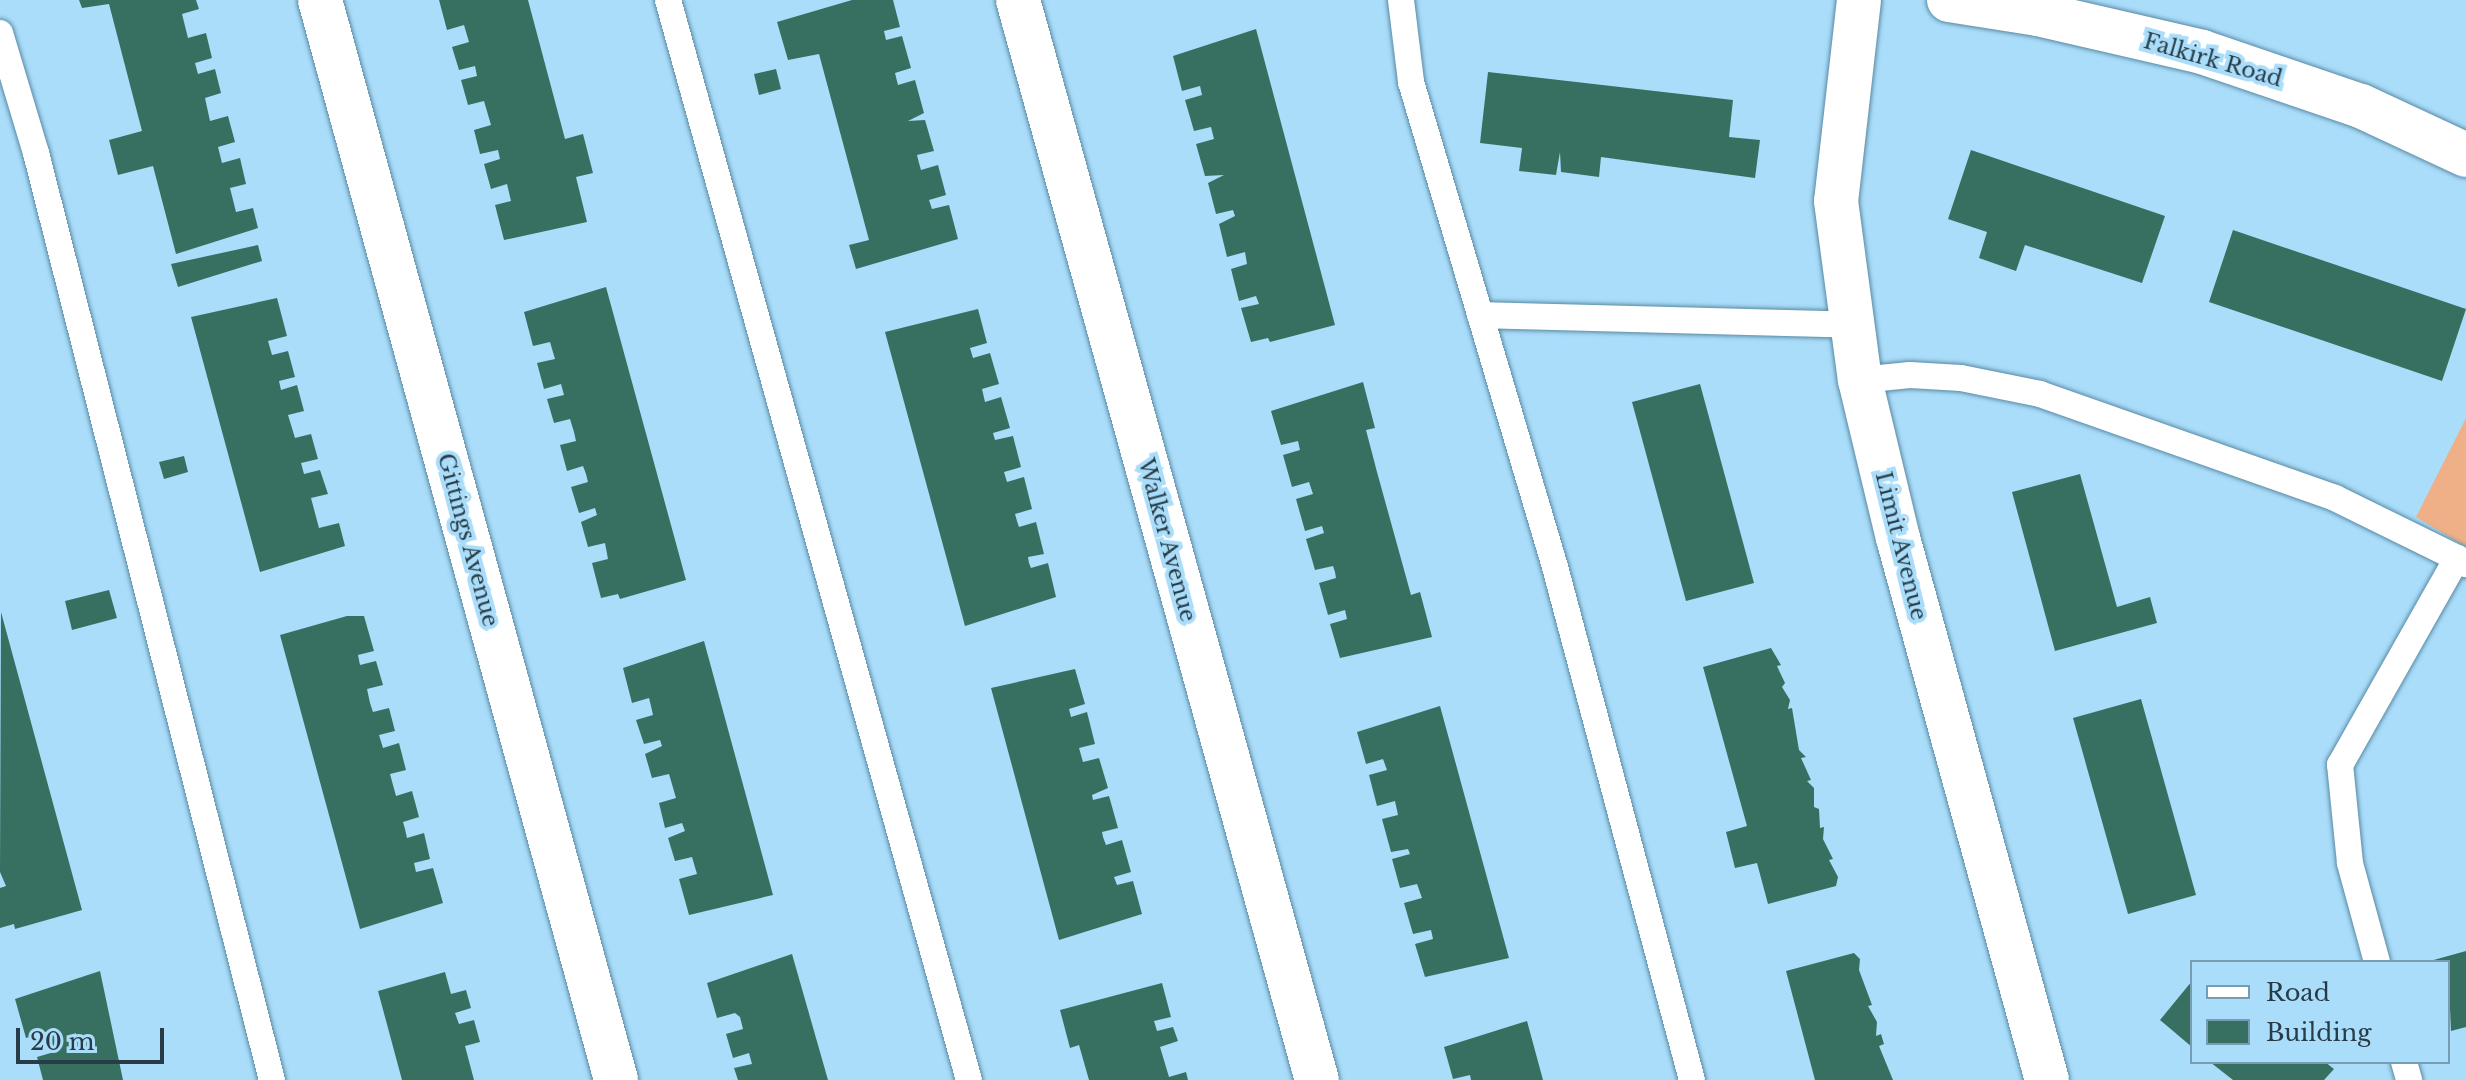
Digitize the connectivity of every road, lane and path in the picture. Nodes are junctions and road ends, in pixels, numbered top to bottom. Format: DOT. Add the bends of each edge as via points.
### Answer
graph roads {
  1 [pos="320,0"];
  2 [pos="668,0"];
  3 [pos="1018,0"];
  4 [pos="1401,0"];
  5 [pos="1859,0"];
  6 [pos="1949,0"];
  7 [pos="0,33"];
  8 [pos="2466,155"];
  9 [pos="1480,315"];
  10 [pos="1851,325"];
  11 [pos="1860,380"];
  12 [pos="2462,561"];
  13 [pos="2376,960"];
  14 [pos="272,1080"];
  15 [pos="616,1080"];
  16 [pos="969,1080"];
  17 [pos="1317,1080"];
  18 [pos="1692,1080"];
  19 [pos="2047,1080"];
  1 -- 15 [label="street, Gittings Avenue"];
  2 -- 16 [label="lane"];
  3 -- 17 [label="street, Walker Avenue"];
  4 -- 9 [label="lane" via="1411,82"];
  5 -- 10 [label="street, Limit Avenue" via="1836,201"];
  6 -- 8 [label="street, Falkirk Road" via="2038,14 2202,52 2361,106"];
  7 -- 14 [label="lane" via="36,153"];
  9 -- 10 [label="lane"];
  9 -- 18 [label="lane" via="1555,567"];
  10 -- 11 [label="street, Limit Avenue"];
  11 -- 12 [label="lane" via="1910,375 1961,378 2040,394 2335,498"];
  11 -- 19 [label="street, Limit Avenue" via="1898,538"];
  12 -- 13 [label="lane" via="2340,765 2350,863"];
}
